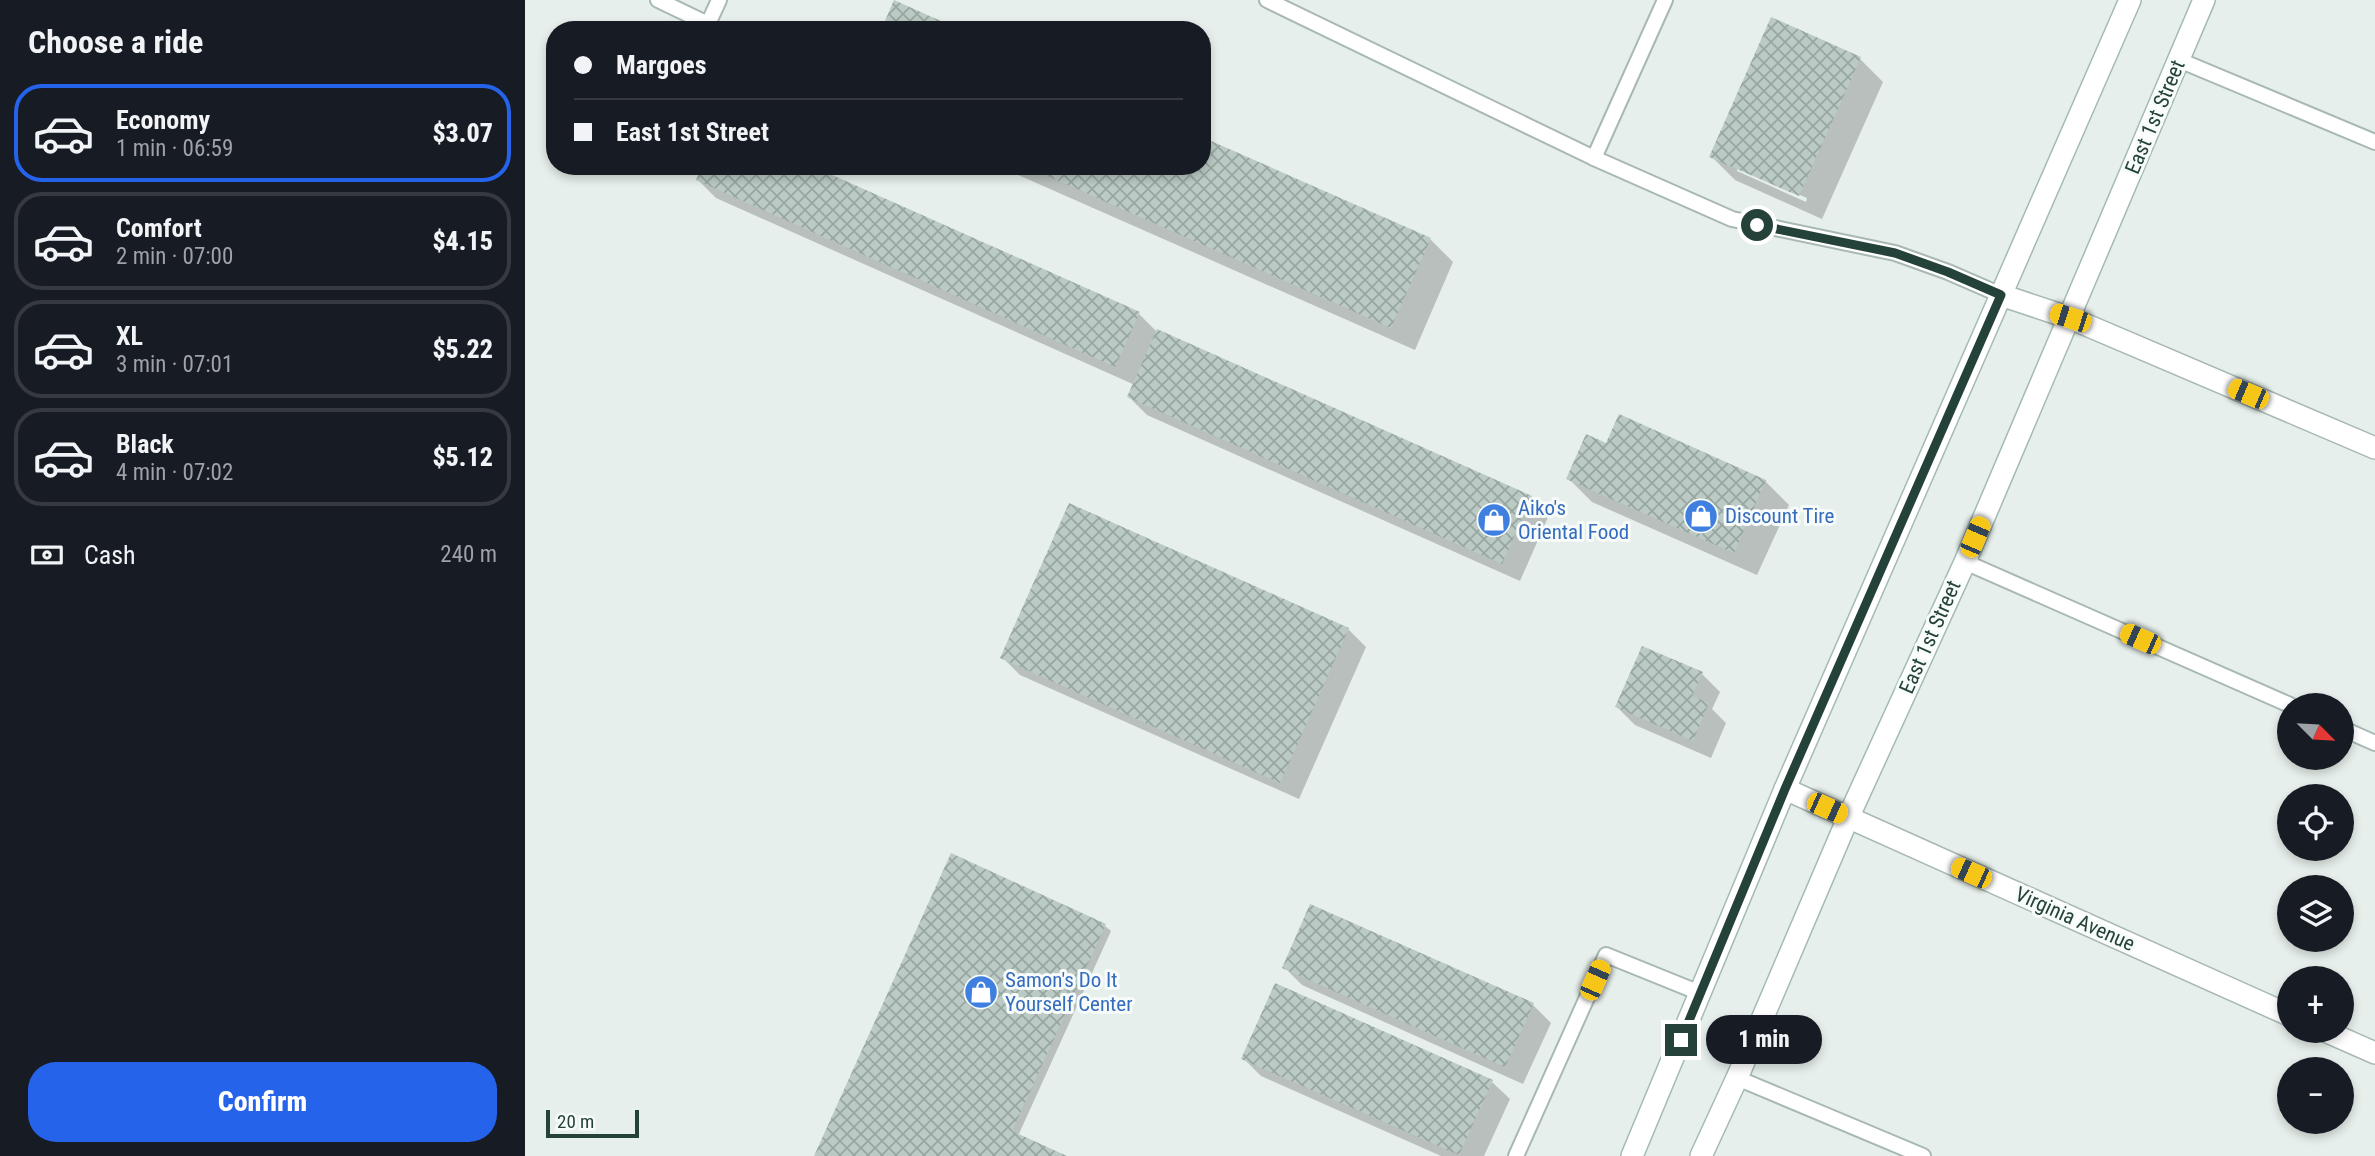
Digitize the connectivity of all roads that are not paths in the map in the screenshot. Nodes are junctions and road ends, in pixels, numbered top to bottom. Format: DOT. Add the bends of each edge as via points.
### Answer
graph roads {
  1 [pos="658,0"];
  2 [pos="719,0"];
  3 [pos="1268,0"];
  4 [pos="1665,0"];
  5 [pos="2130,0"];
  6 [pos="2204,0"];
  7 [pos="702,21"];
  8 [pos="709,21"];
  9 [pos="2179,60"];
  10 [pos="2375,142"];
  11 [pos="1594,158"];
  12 [pos="2001,295"];
  13 [pos="2070,318"];
  14 [pos="2375,448"];
  15 [pos="1965,562"];
  16 [pos="2277,699"];
  17 [pos="2354,734"];
  18 [pos="2375,743"];
  19 [pos="1785,789"];
  20 [pos="1848,818"];
  21 [pos="1700,993"];
  22 [pos="2277,1010"];
  23 [pos="2352,1043"];
  24 [pos="2375,1053"];
  25 [pos="1737,1078"];
  26 [pos="1516,1156"];
  27 [pos="1632,1156"];
  28 [pos="1701,1156"];
  29 [pos="1923,1156"];
  1 -- 7 [label="lane"];
  2 -- 8 [label="lane"];
  3 -- 11 [label="lane"];
  4 -- 11 [label="lane"];
  5 -- 12 [label="main road"];
  6 -- 9 [label="main road, East 1st Street"];
  9 -- 10 [label="lane"];
  9 -- 13 [label="main road, East 1st Street"];
  11 -- 12 [label="lane" via="1732,219 1895,253"];
  12 -- 13 [label="main road"];
  12 -- 19 [label="main road"];
  13 -- 14 [label="main road"];
  13 -- 15 [label="main road, East 1st Street"];
  15 -- 16 [label="lane"];
  15 -- 20 [label="main road, East 1st Street"];
  17 -- 18 [label="lane"];
  19 -- 20 [label="main road, Virginia Avenue"];
  19 -- 21 [label="main road"];
  20 -- 22 [label="main road, Virginia Avenue"];
  20 -- 25 [label="main road, East 1st Street"];
  21 -- 26 [label="lane" via="1607,955"];
  21 -- 27 [label="main road"];
  23 -- 24 [label="main road"];
  25 -- 28 [label="main road, East 1st Street"];
  25 -- 29 [label="lane"];
}
